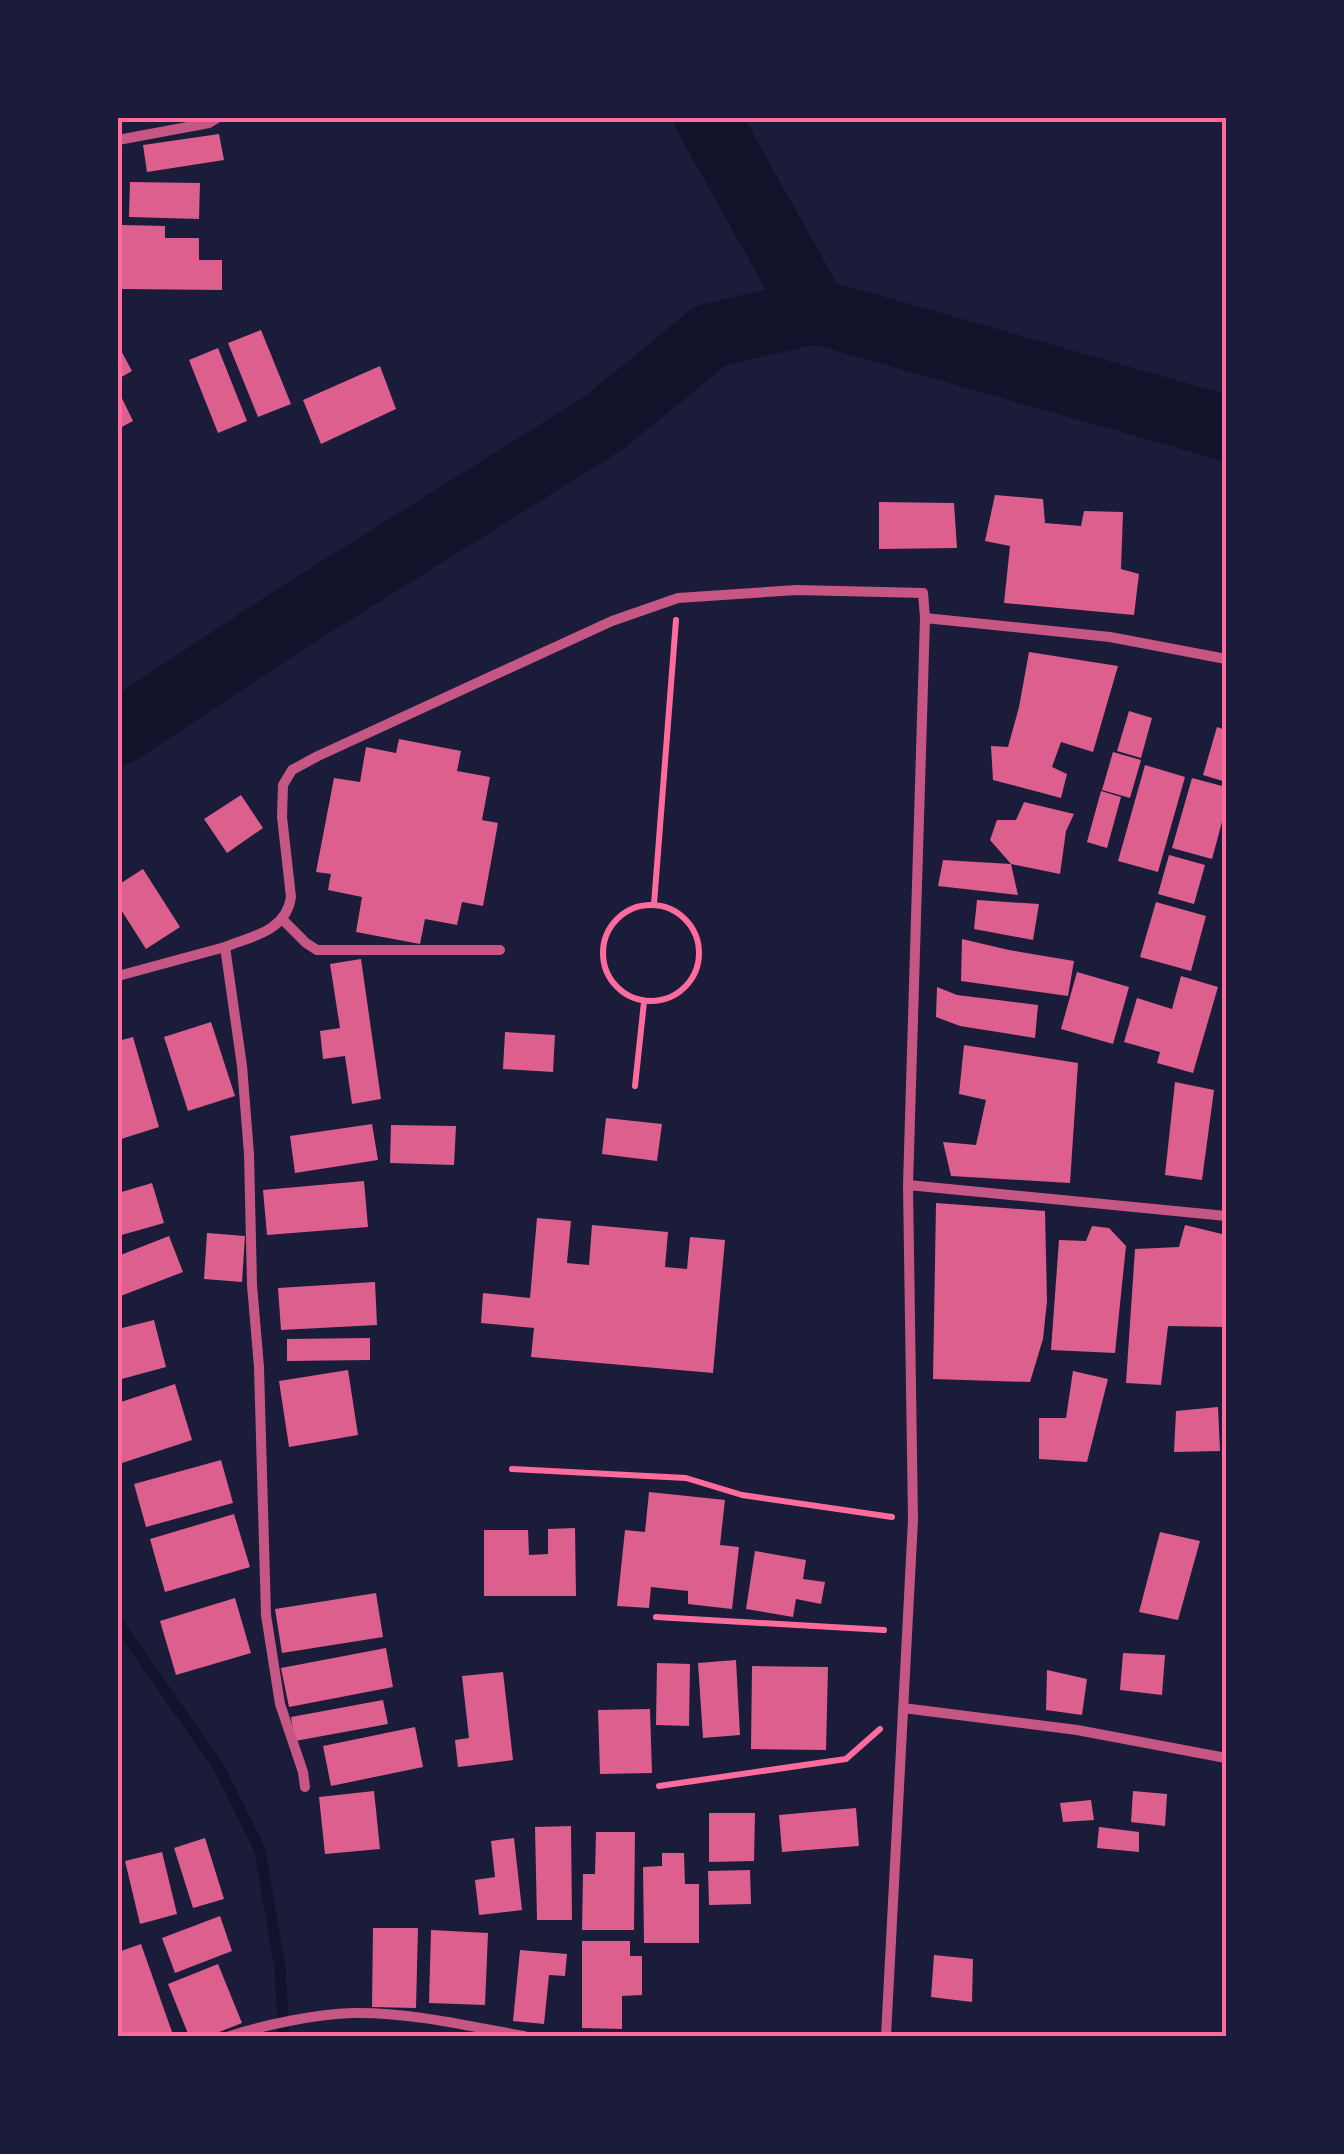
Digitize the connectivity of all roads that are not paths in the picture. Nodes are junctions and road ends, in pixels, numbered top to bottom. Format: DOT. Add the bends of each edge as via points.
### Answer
graph roads {
  1 [pos="217,118"];
  2 [pos="118,140"];
  3 [pos="925,618"];
  4 [pos="1226,660"];
  5 [pos="283,920"];
  6 [pos="225,947"];
  7 [pos="500,950"];
  8 [pos="118,976"];
  9 [pos="908,1184"];
  10 [pos="1226,1216"];
  11 [pos="903,1708"];
  12 [pos="1226,1758"];
  13 [pos="305,1787"];
  14 [pos="230,2036"];
  15 [pos="524,2036"];
  16 [pos="886,2036"];
  1 -- 2 [label="street"];
  3 -- 4 [label="street" via="1110,637"];
  3 -- 5 [label="street" via="923,593 796,590 678,598 612,621 318,756 292,770 283,785 290,897"];
  3 -- 9 [label="street"];
  5 -- 6 [label="street"];
  5 -- 7 [label="street" via="318,950"];
  6 -- 8 [label="street"];
  6 -- 13 [label="street" via="249,1154 266,1615 280,1704"];
  9 -- 10 [label="street"];
  9 -- 11 [label="street" via="912,1520"];
  11 -- 12 [label="street"];
  11 -- 16 [label="street"];
  14 -- 15 [label="street" via="350,2013"];
}
